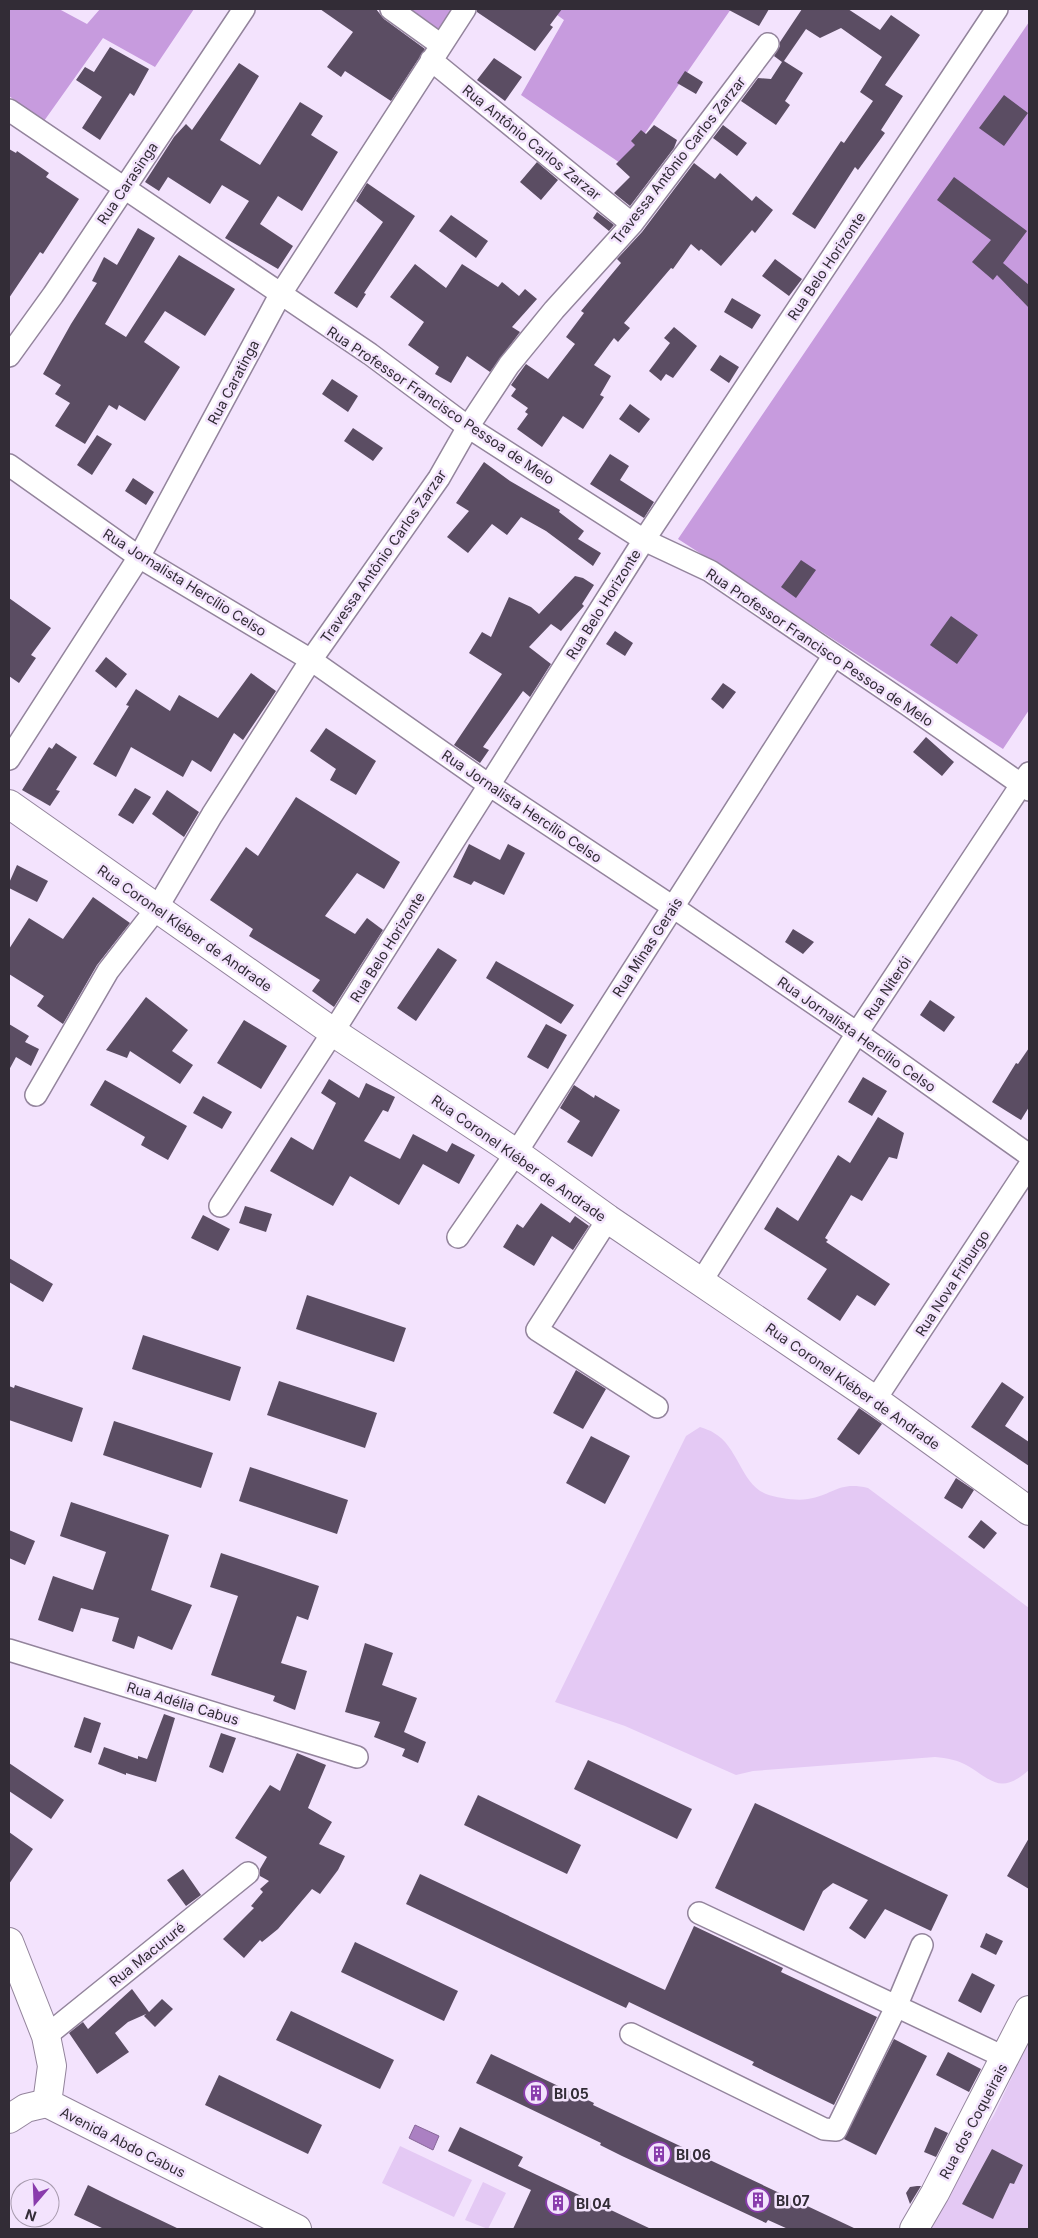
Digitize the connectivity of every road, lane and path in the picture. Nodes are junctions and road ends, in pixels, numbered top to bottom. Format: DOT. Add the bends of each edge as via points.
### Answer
graph roads {
  1 [pos="244,9"];
  2 [pos="391,9"];
  3 [pos="465,9"];
  4 [pos="997,9"];
  5 [pos="768,44"];
  6 [pos="436,53"];
  7 [pos="9,110"];
  8 [pos="123,189"];
  9 [pos="632,224"];
  10 [pos="280,295"];
  11 [pos="9,356"];
  12 [pos="468,427"];
  13 [pos="9,465"];
  14 [pos="644,540"];
  15 [pos="139,556"];
  16 [pos="834,655"];
  17 [pos="311,660"];
  18 [pos="9,759"];
  19 [pos="1027,783"];
  20 [pos="489,785"];
  21 [pos="9,804"];
  22 [pos="673,907"];
  23 [pos="158,908"];
  24 [pos="333,1032"];
  25 [pos="857,1033"];
  26 [pos="36,1095"];
  27 [pos="516,1153"];
  28 [pos="1029,1155"];
  29 [pos="1029,1166"];
  30 [pos="220,1206"];
  31 [pos="608,1220"];
  32 [pos="458,1237"];
  33 [pos="701,1282"];
  34 [pos="875,1400"];
  35 [pos="657,1407"];
  36 [pos="1029,1511"];
  37 [pos="9,1650"];
  38 [pos="357,1757"];
  39 [pos="248,1873"];
  40 [pos="699,1913"];
  41 [pos="922,1944"];
  42 [pos="12,1958"];
  43 [pos="896,2006"];
  44 [pos="1029,2010"];
  45 [pos="631,2034"];
  46 [pos="46,2036"];
  47 [pos="1006,2058"];
  48 [pos="47,2103"];
  49 [pos="9,2119"];
  50 [pos="297,2229"];
  51 [pos="914,2229"];
  1 -- 8 [label="street, Rua Carasinga"];
  2 -- 6 [label="street, Rua Antônio Carlos Zarzar"];
  3 -- 6 [label="street, Rua Caratinga"];
  4 -- 14 [label="street, Rua Belo Horizonte"];
  5 -- 9 [label="street, Travessa Antônio Carlos Zarzar"];
  6 -- 9 [label="street, Rua Antônio Carlos Zarzar"];
  6 -- 10 [label="street, Rua Caratinga"];
  7 -- 8 [label="street, Rua Professor Francisco Pessoa de Melo"];
  8 -- 10 [label="street, Rua Professor Francisco Pessoa de Melo"];
  8 -- 11 [label="street, Rua Carasinga"];
  9 -- 12 [label="street, Travessa Antônio Carlos Zarzar" via="524,344"];
  10 -- 12 [label="street, Rua Professor Francisco Pessoa de Melo" via="370,354"];
  10 -- 15 [label="street, Rua Caratinga"];
  12 -- 14 [label="street, Rua Professor Francisco Pessoa de Melo"];
  12 -- 17 [label="street, Travessa Antônio Carlos Zarzar" via="439,478"];
  13 -- 15 [label="street, Rua Jornalista Hercílio Celso"];
  14 -- 16 [label="street, Rua Professor Francisco Pessoa de Melo" via="710,571"];
  14 -- 20 [label="street, Rua Belo Horizonte"];
  15 -- 17 [label="street, Rua Jornalista Hercílio Celso"];
  15 -- 18 [label="street, Rua Caratinga"];
  16 -- 19 [label="street, Rua Professor Francisco Pessoa de Melo"];
  16 -- 22 [label="street, Rua Minas Gerais"];
  17 -- 20 [label="street, Rua Jornalista Hercílio Celso"];
  17 -- 23 [label="street, Travessa Antônio Carlos Zarzar" via="212,815"];
  19 -- 25 [label="street, Rua Niterói"];
  20 -- 22 [label="street, Rua Jornalista Hercílio Celso"];
  20 -- 24 [label="street, Rua Belo Horizonte"];
  21 -- 23 [label="main road, Rua Coronel Kléber de Andrade"];
  22 -- 25 [label="street, Rua Jornalista Hercílio Celso"];
  22 -- 27 [label="street, Rua Minas Gerais"];
  23 -- 24 [label="main road, Rua Coronel Kléber de Andrade"];
  23 -- 26 [label="street, Travessa Antônio Carlos Zarzar" via="108,971"];
  24 -- 27 [label="main road, Rua Coronel Kléber de Andrade"];
  24 -- 30 [label="street, Rua Belo Horizonte"];
  25 -- 28 [label="street, Rua Jornalista Hercílio Celso"];
  25 -- 33 [label="street, Rua Niterói"];
  27 -- 31 [label="main road, Rua Coronel Kléber de Andrade"];
  27 -- 32 [label="street, Rua Minas Gerais"];
  29 -- 34 [label="street, Rua Nova Friburgo"];
  31 -- 33 [label="main road, Rua Coronel Kléber de Andrade"];
  31 -- 35 [label="street" via="536,1330"];
  33 -- 34 [label="main road, Rua Coronel Kléber de Andrade"];
  34 -- 36 [label="main road, Rua Coronel Kléber de Andrade"];
  37 -- 38 [label="street, Rua Adélia Cabus"];
  39 -- 46 [label="street, Rua Macururé"];
  40 -- 43 [label="street"];
  41 -- 43 [label="street"];
  42 -- 46 [label="main road, Avenida Abdo Cabus"];
  43 -- 45 [label="street" via="836,2130 824,2129"];
  43 -- 47 [label="street"];
  44 -- 47 [label="main road, Rua dos Coqueirais"];
  46 -- 48 [label="main road, Avenida Abdo Cabus" via="52,2066"];
  47 -- 51 [label="main road, Rua dos Coqueirais"];
  48 -- 49 [label="main road" via="26,2108"];
  48 -- 50 [label="main road, Avenida Abdo Cabus"];
}
